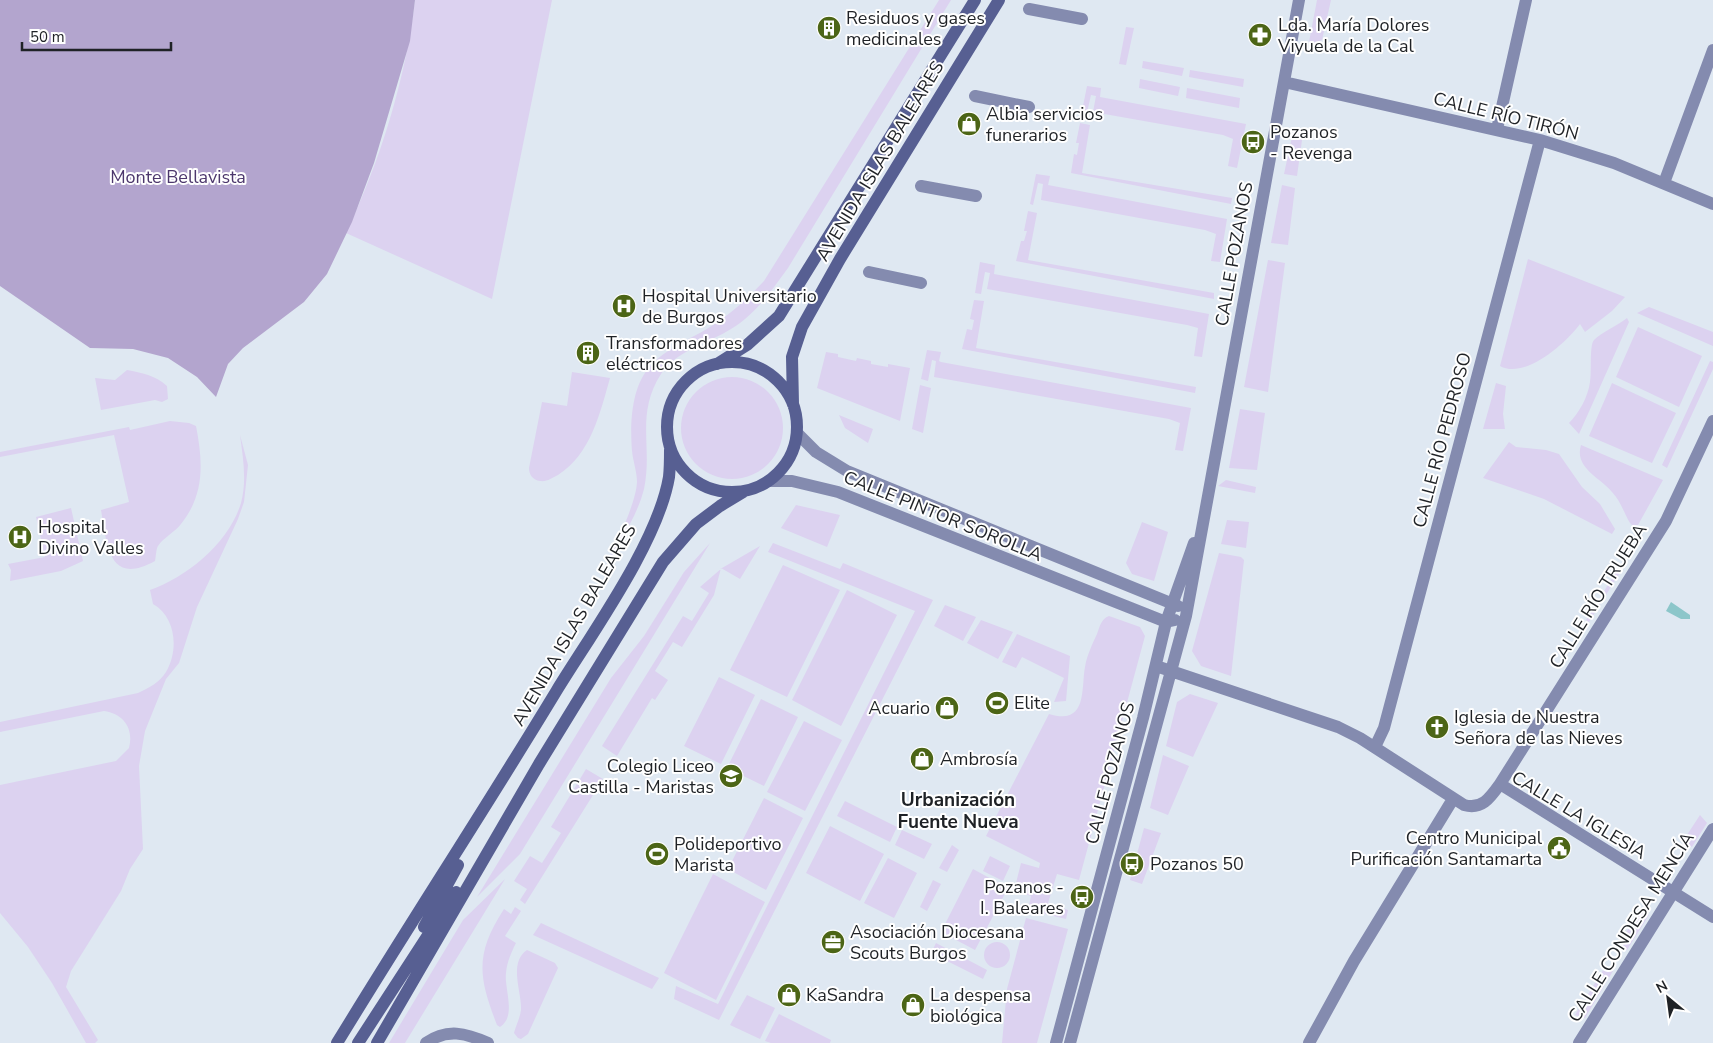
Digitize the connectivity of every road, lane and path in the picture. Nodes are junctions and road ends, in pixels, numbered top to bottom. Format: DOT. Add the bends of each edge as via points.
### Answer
graph roads {
  1 [pos="976,0"];
  2 [pos="999,0"];
  3 [pos="1299,0"];
  4 [pos="1526,0"];
  5 [pos="1029,9"];
  6 [pos="1082,19"];
  7 [pos="1713,50"];
  8 [pos="1284,82"];
  9 [pos="975,96"];
  10 [pos="1029,107"];
  11 [pos="1497,130"];
  12 [pos="1540,140"];
  13 [pos="1664,183"];
  14 [pos="921,186"];
  15 [pos="976,196"];
  16 [pos="1713,204"];
  17 [pos="868,272"];
  18 [pos="921,283"];
  19 [pos="717,364"];
  20 [pos="793,404"];
  21 [pos="1713,421"];
  22 [pos="797,433"];
  23 [pos="670,450"];
  24 [pos="769,482"];
  25 [pos="743,492"];
  26 [pos="1205,515"];
  27 [pos="1110,579"];
  28 [pos="1102,597"];
  29 [pos="1172,603"];
  30 [pos="1186,616"];
  31 [pos="1166,622"];
  32 [pos="1156,666"];
  33 [pos="1171,670"];
  34 [pos="1375,747"];
  35 [pos="516,758"];
  36 [pos="539,764"];
  37 [pos="1500,784"];
  38 [pos="1453,799"];
  39 [pos="1713,830"];
  40 [pos="1672,892"];
  41 [pos="1713,917"];
  42 [pos="380,1007"];
  43 [pos="337,1043"];
  44 [pos="358,1043"];
  45 [pos="377,1043"];
  46 [pos="426,1043"];
  47 [pos="488,1043"];
  48 [pos="1056,1043"];
  49 [pos="1070,1043"];
  50 [pos="1309,1043"];
  51 [pos="1579,1043"];
  1 -- 19 [label="main road, AVENIDA ISLAS BALEARES" via="779,316 747,345"];
  2 -- 20 [label="main road, AVENIDA ISLAS BALEARES" via="840,259 802,327 792,357"];
  3 -- 8 [label="street, CALLE POZANOS"];
  4 -- 11 [label="street"];
  5 -- 6 [label="street"];
  7 -- 13 [label="street"];
  8 -- 11 [label="street, CALLE RÍO TIRÓN"];
  8 -- 26 [label="street, CALLE POZANOS"];
  9 -- 10 [label="street"];
  11 -- 12 [label="street, CALLE RÍO TIRÓN"];
  12 -- 13 [label="street, CALLE RÍO TIRÓN" via="1614,163"];
  12 -- 34 [label="street, CALLE RÍO PEDROSO" via="1384,728"];
  13 -- 16 [label="street, CALLE RÍO TIRÓN"];
  14 -- 15 [label="street"];
  17 -- 18 [label="street"];
  19 -- 20 [label="main road" via="742,363 765,370 782,385"];
  19 -- 23 [label="main road" via="688,379 671,401 666,429"];
  20 -- 22 [label="main road"];
  21 -- 37 [label="street, CALLE RÍO TRUEBA" via="1666,521"];
  22 -- 24 [label="main road" via="794,450 786,465"];
  22 -- 27 [label="street, CALLE PINTOR SOROLLA" via="816,452 847,471"];
  23 -- 25 [label="main road" via="687,475 698,484 726,493"];
  23 -- 35 [label="main road, AVENIDA ISLAS BALEARES" via="669,476 646,540"];
  24 -- 25 [label="main road"];
  24 -- 28 [label="street, CALLE PINTOR SOROLLA" via="792,481 838,492"];
  25 -- 36 [label="main road, AVENIDA ISLAS BALEARES" via="696,524 663,562"];
  26 -- 29 [label="street, CALLE POZANOS"];
  26 -- 30 [label="street, CALLE POZANOS"];
  27 -- 28 [label="street"];
  27 -- 29 [label="street, CALLE PINTOR SOROLLA"];
  28 -- 31 [label="street, CALLE PINTOR SOROLLA"];
  29 -- 30 [label="street" via="1180,607"];
  29 -- 31 [label="street, CALLE POZANOS"];
  30 -- 31 [label="street"];
  30 -- 33 [label="street, CALLE POZANOS"];
  31 -- 32 [label="street, CALLE POZANOS"];
  32 -- 33 [label="street, CALLE LA IGLESIA"];
  32 -- 48 [label="street, CALLE POZANOS"];
  33 -- 34 [label="street, CALLE LA IGLESIA" via="1338,727"];
  33 -- 49 [label="street, CALLE POZANOS"];
  34 -- 38 [label="street, CALLE LA IGLESIA"];
  35 -- 42 [label="main road, AVENIDA ISLAS BALEARES"];
  35 -- 43 [label="main road, AVENIDA ISLAS BALEARES"];
  36 -- 42 [label="main road, AVENIDA ISLAS BALEARES"];
  36 -- 45 [label="main road, AVENIDA ISLAS BALEARES"];
  37 -- 38 [label="street, CALLE LA IGLESIA" via="1491,798 1477,806 1464,805"];
  37 -- 40 [label="street, CALLE LA IGLESIA"];
  38 -- 50 [label="street"];
  39 -- 40 [label="street, CALLE CONDESA MENCÍA"];
  40 -- 41 [label="street, CALLE LA IGLESIA"];
  40 -- 51 [label="street, CALLE CONDESA MENCÍA"];
  42 -- 44 [label="main road, AVENIDA ISLAS BALEARES"];
  46 -- 47 [label="street" via="455,1032"];
}
